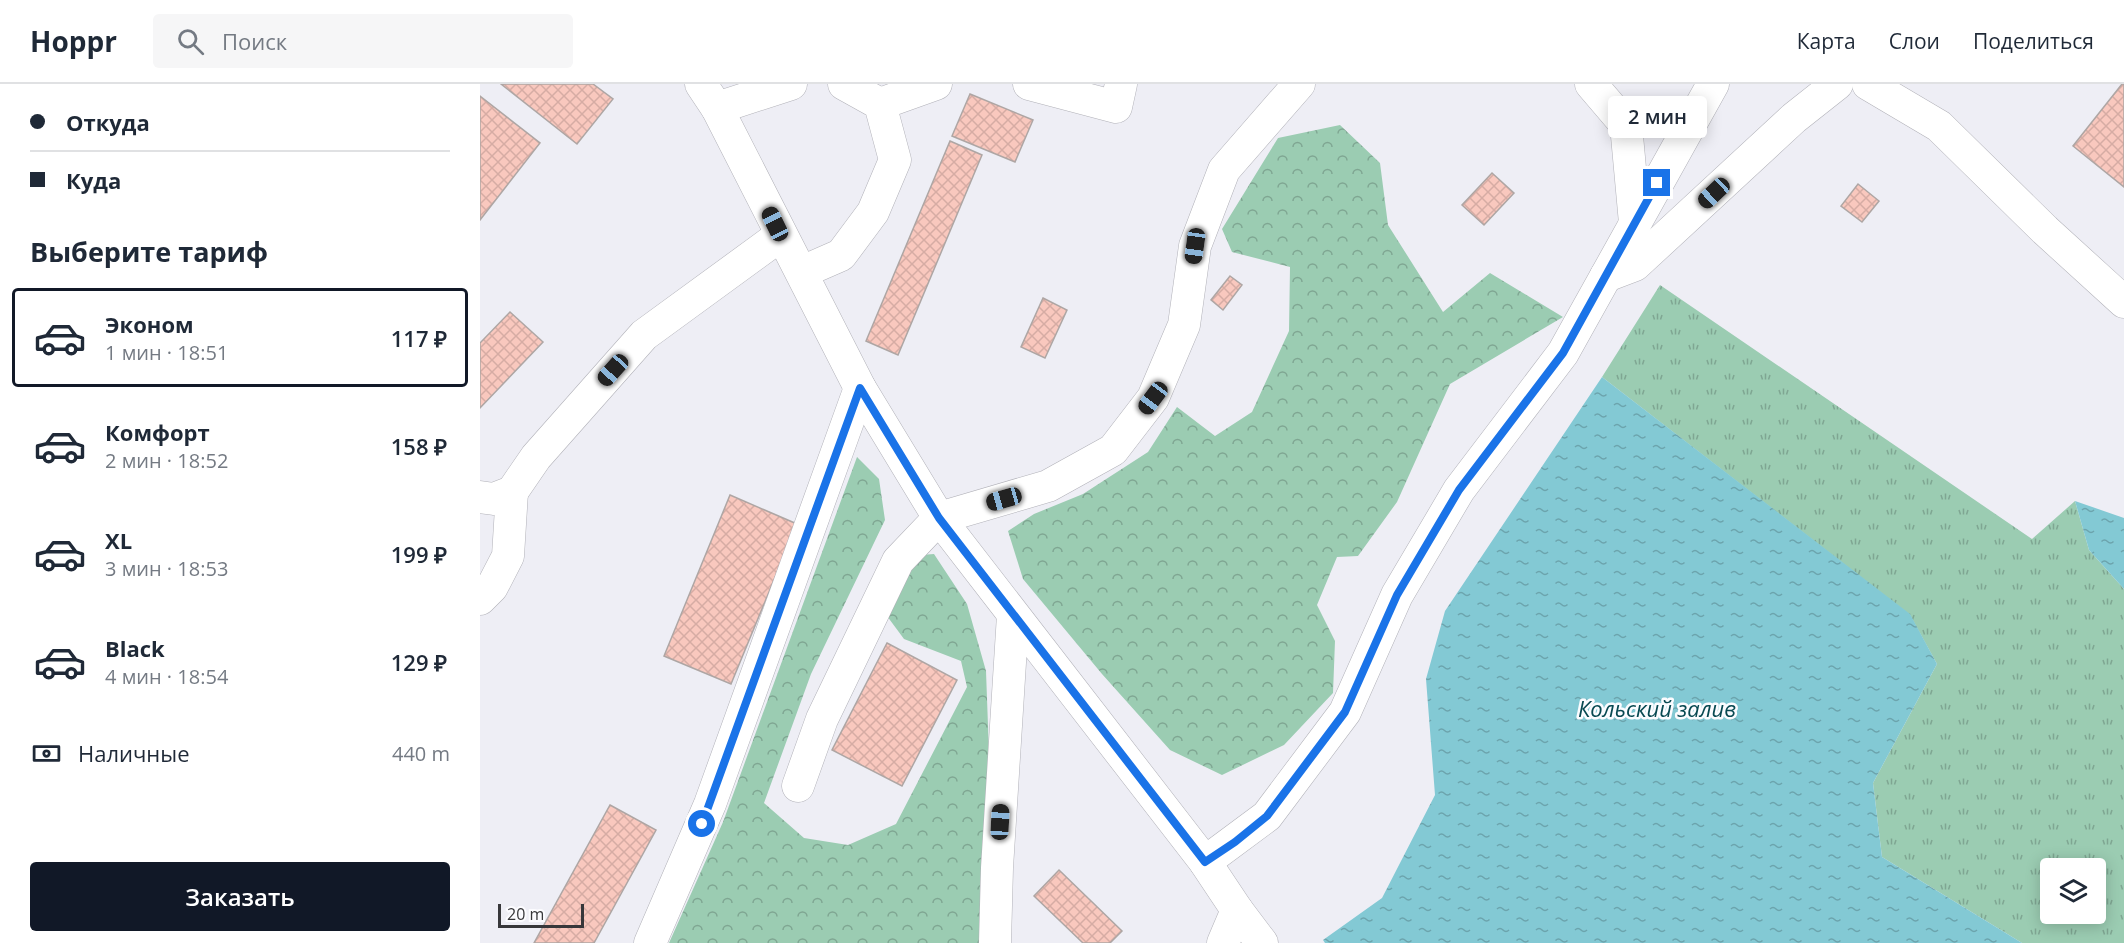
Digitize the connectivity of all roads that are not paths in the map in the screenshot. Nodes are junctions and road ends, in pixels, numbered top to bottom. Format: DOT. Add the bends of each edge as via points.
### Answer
graph roads {
  1 [pos="791,84"];
  2 [pos="844,84"];
  3 [pos="936,84"];
  4 [pos="1029,84"];
  5 [pos="1121,84"];
  6 [pos="1299,84"];
  7 [pos="1591,84"];
  8 [pos="1713,84"];
  9 [pos="1837,84"];
  10 [pos="1868,84"];
  11 [pos="709,96"];
  12 [pos="880,104"];
  13 [pos="1635,223"];
  14 [pos="781,235"];
  15 [pos="802,272"];
  16 [pos="1606,276"];
  17 [pos="2124,302"];
  18 [pos="860,388"];
  19 [pos="512,492"];
  20 [pos="480,497"];
  21 [pos="939,518"];
  22 [pos="480,599"];
  23 [pos="1012,615"];
  24 [pos="798,786"];
  25 [pos="1205,862"];
  26 [pos="1237,910"];
  27 [pos="650,943"];
  28 [pos="995,943"];
  29 [pos="1223,943"];
  30 [pos="1262,943"];
  1 -- 11 [label="street"];
  2 -- 12 [label="street"];
  3 -- 12 [label="street"];
  4 -- 5 [label="street" via="1116,107"];
  6 -- 21 [label="street" via="1224,170 1195,246 1184,325 1153,398 1113,450 1047,486"];
  7 -- 13 [label="street" via="1626,125"];
  8 -- 13 [label="street"];
  9 -- 16 [label="street" via="1794,118 1635,265"];
  10 -- 17 [label="street" via="1939,126"];
  11 -- 14 [label="street"];
  12 -- 15 [label="street" via="895,160 873,212 841,255"];
  13 -- 16 [label="street"];
  14 -- 15 [label="street"];
  14 -- 19 [label="street" via="644,335 536,457"];
  15 -- 18 [label="street"];
  16 -- 25 [label="street" via="1563,353 1459,490 1397,595 1345,712 1267,816"];
  18 -- 21 [label="street"];
  18 -- 27 [label="street" via="710,804"];
  19 -- 20 [label="street" via="494,499"];
  19 -- 22 [label="street" via="508,556 492,587"];
  21 -- 23 [label="street"];
  21 -- 24 [label="street" via="897,561 822,718"];
  23 -- 25 [label="street"];
  23 -- 28 [label="street"];
  25 -- 26 [label="street"];
  26 -- 29 [label="street"];
  26 -- 30 [label="street"];
}
